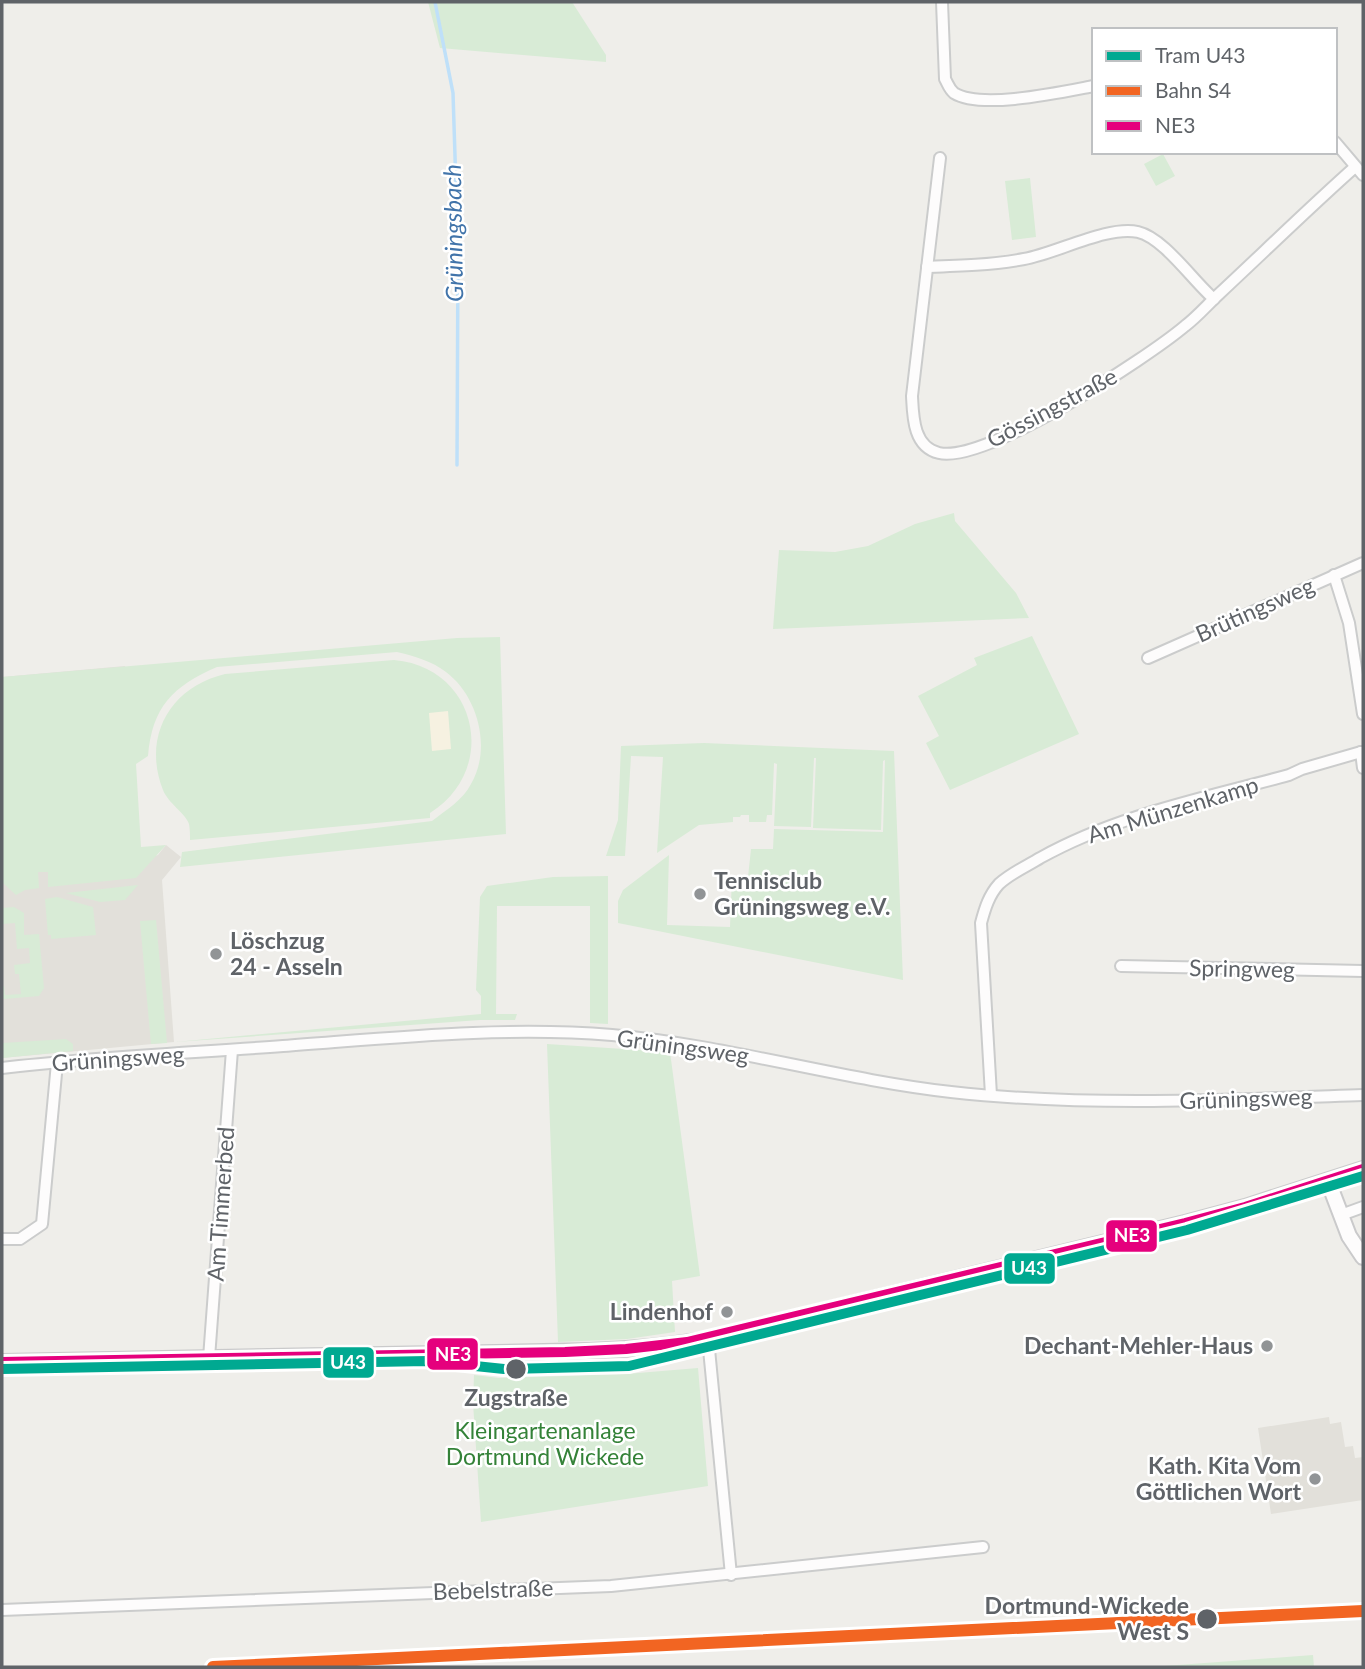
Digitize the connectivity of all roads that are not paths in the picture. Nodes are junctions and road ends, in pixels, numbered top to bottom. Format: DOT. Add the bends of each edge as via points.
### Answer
graph roads {
  1 [pos="942,2"];
  2 [pos="1092,86"];
  3 [pos="1337,144"];
  4 [pos="940,158"];
  5 [pos="1359,171"];
  6 [pos="927,267"];
  7 [pos="1213,299"];
  8 [pos="1363,563"];
  9 [pos="1334,575"];
  10 [pos="1148,658"];
  11 [pos="1363,713"];
  12 [pos="1362,751"];
  13 [pos="1363,768"];
  14 [pos="1121,966"];
  15 [pos="1363,971"];
  16 [pos="232,1050"];
  17 [pos="57,1063"];
  18 [pos="2,1068"];
  19 [pos="990,1095"];
  20 [pos="1363,1095"];
  21 [pos="1363,1170"];
  22 [pos="1328,1181"];
  23 [pos="1363,1208"];
  24 [pos="1341,1215"];
  25 [pos="2,1239"];
  26 [pos="1363,1258"];
  27 [pos="708,1339"];
  28 [pos="209,1358"];
  29 [pos="2,1362"];
  30 [pos="984,1547"];
  31 [pos="731,1575"];
  32 [pos="2,1610"];
  1 -- 2 [label="street" via="946,79 956,94 1017,99"];
  3 -- 5 [label="street"];
  4 -- 6 [label="street, Gössingstraße"];
  5 -- 7 [label="street, Gössingstraße"];
  6 -- 7 [label="street" via="1024,259 1107,234 1135,231 1161,247"];
  6 -- 7 [label="street, Gössingstraße" via="913,418 924,446 940,454 962,452 1010,434 1087,394 1186,326"];
  8 -- 9 [label="street, Brütingsweg"];
  9 -- 10 [label="street, Brütingsweg"];
  9 -- 11 [label="street" via="1349,623"];
  12 -- 13 [label="street"];
  12 -- 19 [label="street, Am Münzenkamp" via="1118,822 1068,843 999,884 981,923"];
  14 -- 15 [label="street, Springweg"];
  16 -- 17 [label="street, Grüningsweg"];
  16 -- 19 [label="street, Grüningsweg" via="443,1034 612,1035 870,1080"];
  16 -- 28 [label="street, Am Timmerbed"];
  17 -- 18 [label="street, Grüningsweg"];
  17 -- 25 [label="street" via="42,1224 20,1239"];
  19 -- 20 [label="street, Grüningsweg" via="1150,1101"];
  21 -- 22 [label="main road"];
  22 -- 24 [label="main road"];
  22 -- 27 [label="main road" via="1185,1223"];
  23 -- 24 [label="street"];
  24 -- 26 [label="main road"];
  27 -- 28 [label="main road" via="629,1350"];
  27 -- 31 [label="street"];
  28 -- 29 [label="main road"];
  30 -- 31 [label="street, Bebelstraße"];
  31 -- 32 [label="street, Bebelstraße" via="611,1586"];
}
